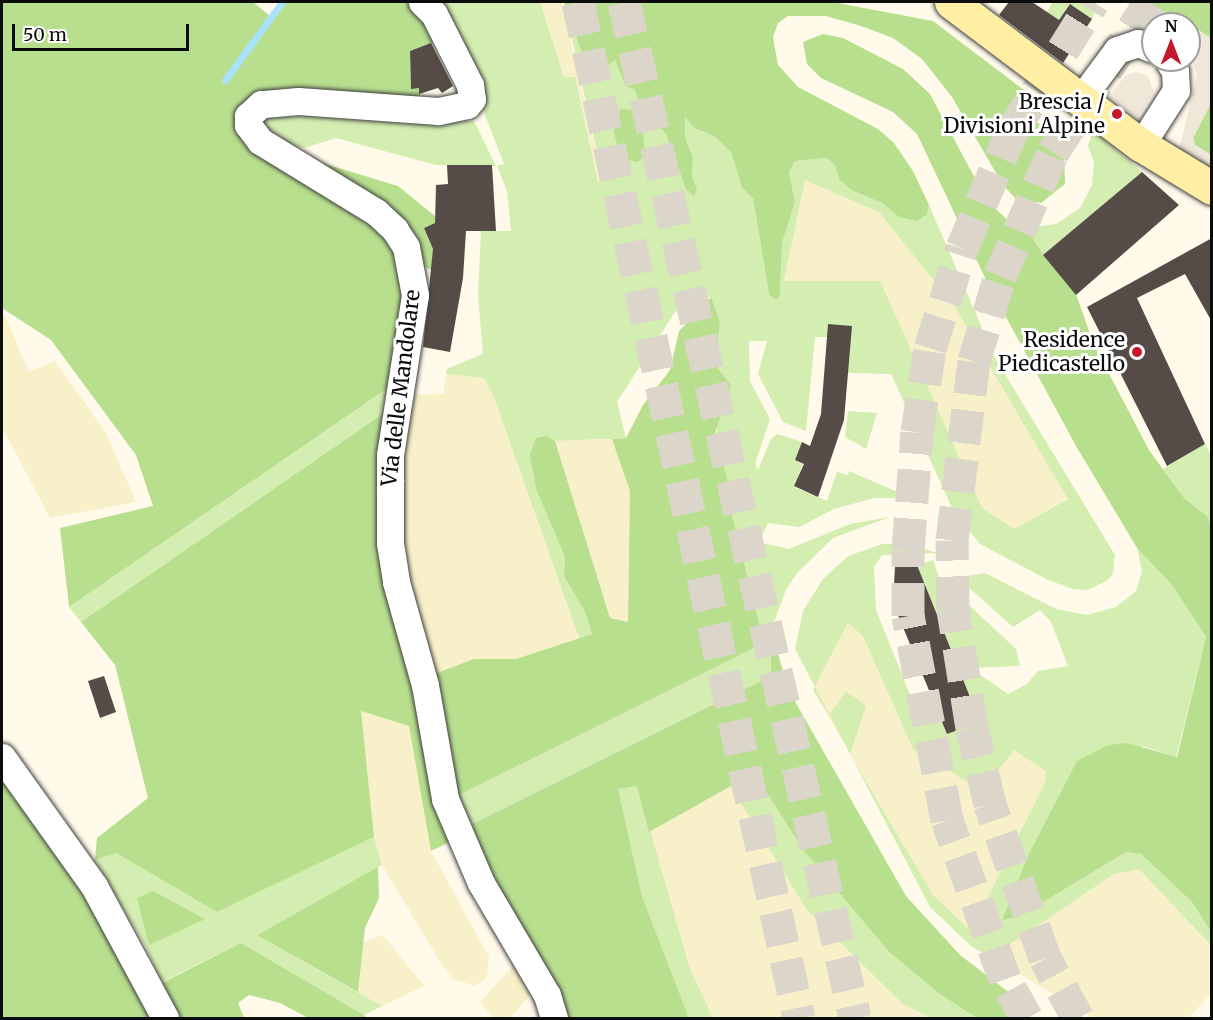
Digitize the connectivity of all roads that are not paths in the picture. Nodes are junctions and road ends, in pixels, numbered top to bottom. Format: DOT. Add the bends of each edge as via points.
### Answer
graph roads {
  1 [pos="422,2"];
  2 [pos="951,2"];
  3 [pos="1141,45"];
  4 [pos="1175,72"];
  5 [pos="1080,99"];
  6 [pos="1141,145"];
  7 [pos="1212,188"];
  8 [pos="2,758"];
  9 [pos="165,1018"];
  10 [pos="554,1018"];
  1 -- 10 [label="street, Via delle Mandolare" via="434,14 470,85 472,99 467,105 438,111 298,101 261,104 248,116 248,125 260,141 376,212 406,247 415,295 390,455 388,514 396,582 425,685 445,799 481,883 547,995"];
  2 -- 5 [label="street"];
  3 -- 5 [label="street" via="1117,50"];
  4 -- 6 [label="street" via="1176,90"];
  5 -- 6 [label="street"];
  6 -- 7 [label="street"];
  8 -- 9 [label="street" via="94,886"];
}
